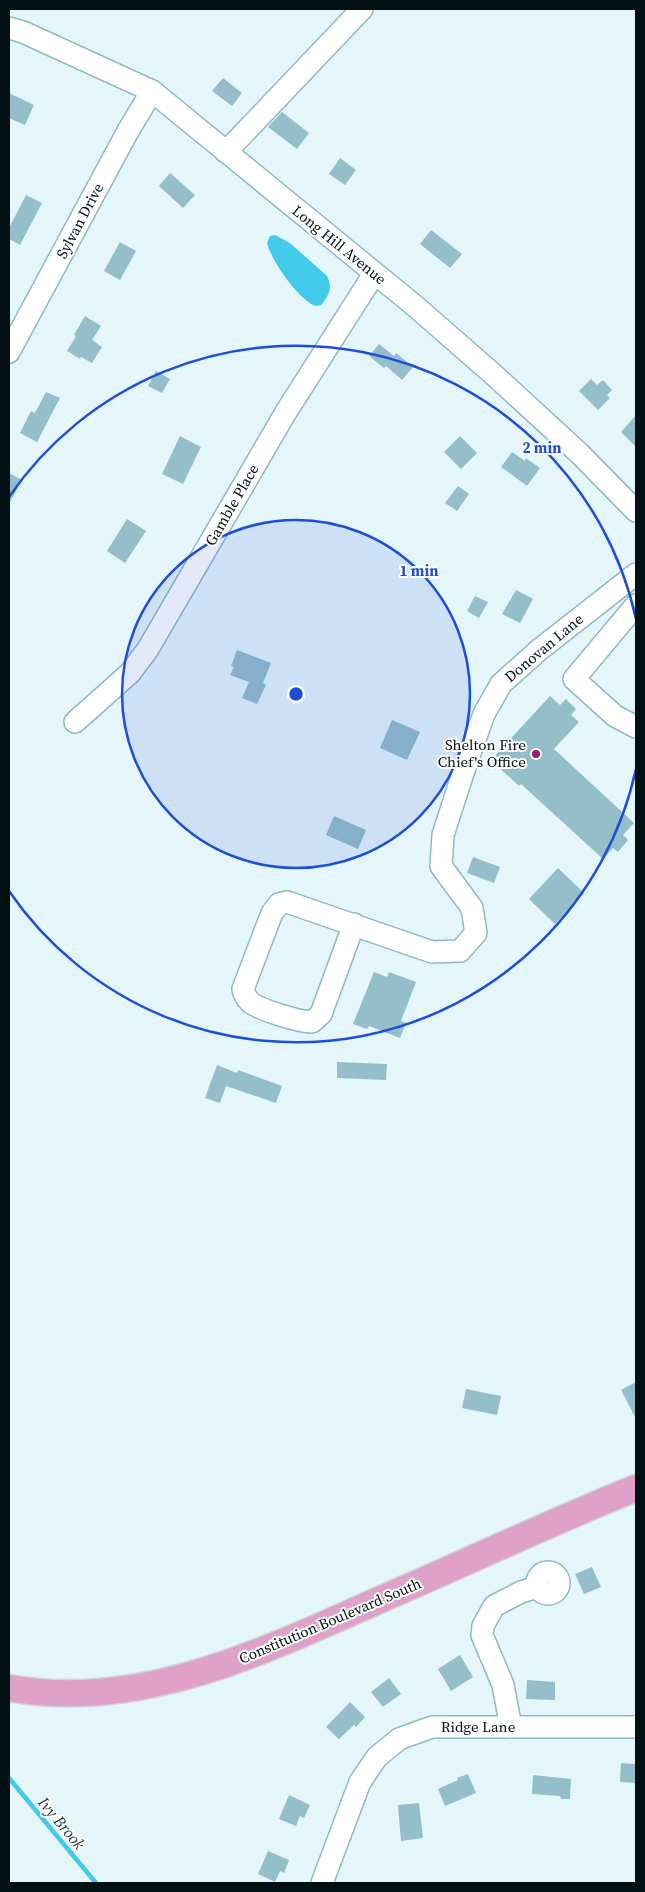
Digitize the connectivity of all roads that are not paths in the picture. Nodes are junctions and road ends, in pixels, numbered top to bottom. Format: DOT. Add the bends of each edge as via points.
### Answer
graph roads {
  1 [pos="362,9"];
  2 [pos="9,28"];
  3 [pos="152,91"];
  4 [pos="226,152"];
  5 [pos="374,274"];
  6 [pos="9,352"];
  7 [pos="636,511"];
  8 [pos="628,580"];
  9 [pos="636,601"];
  10 [pos="636,605"];
  11 [pos="75,722"];
  12 [pos="636,727"];
  13 [pos="354,924"];
  14 [pos="636,1488"];
  15 [pos="537,1587"];
  16 [pos="9,1688"];
  17 [pos="511,1727"];
  18 [pos="636,1727"];
  19 [pos="322,1883"];
  1 -- 4 [label="street"];
  2 -- 3 [label="street, Long Hill Avenue"];
  3 -- 4 [label="street, Long Hill Avenue"];
  3 -- 6 [label="street, Sylvan Drive"];
  4 -- 5 [label="street, Long Hill Avenue"];
  5 -- 7 [label="street, Long Hill Avenue" via="494,375 580,453"];
  5 -- 11 [label="street, Gamble Place" via="286,412 148,649 130,673"];
  8 -- 9 [label="street"];
  8 -- 13 [label="street, Donovan Lane" via="501,684 484,714 444,835 441,866 472,908 476,933 460,951 432,952"];
  10 -- 12 [label="street" via="574,679 615,716"];
  13 -- 13 [label="street, Donovan Lane" via="310,908 287,902 279,904 272,913 242,989 245,997 252,1004 301,1022 312,1022 321,1014"];
  14 -- 16 [label="main road, Constitution Boulevard South" via="301,1635 216,1668 97,1694"];
  15 -- 17 [label="street" via="494,1606 482,1635 503,1685"];
  17 -- 18 [label="street, Ridge Lane"];
  17 -- 19 [label="street, Ridge Lane" via="432,1727 399,1739 376,1757 360,1782"];
}
